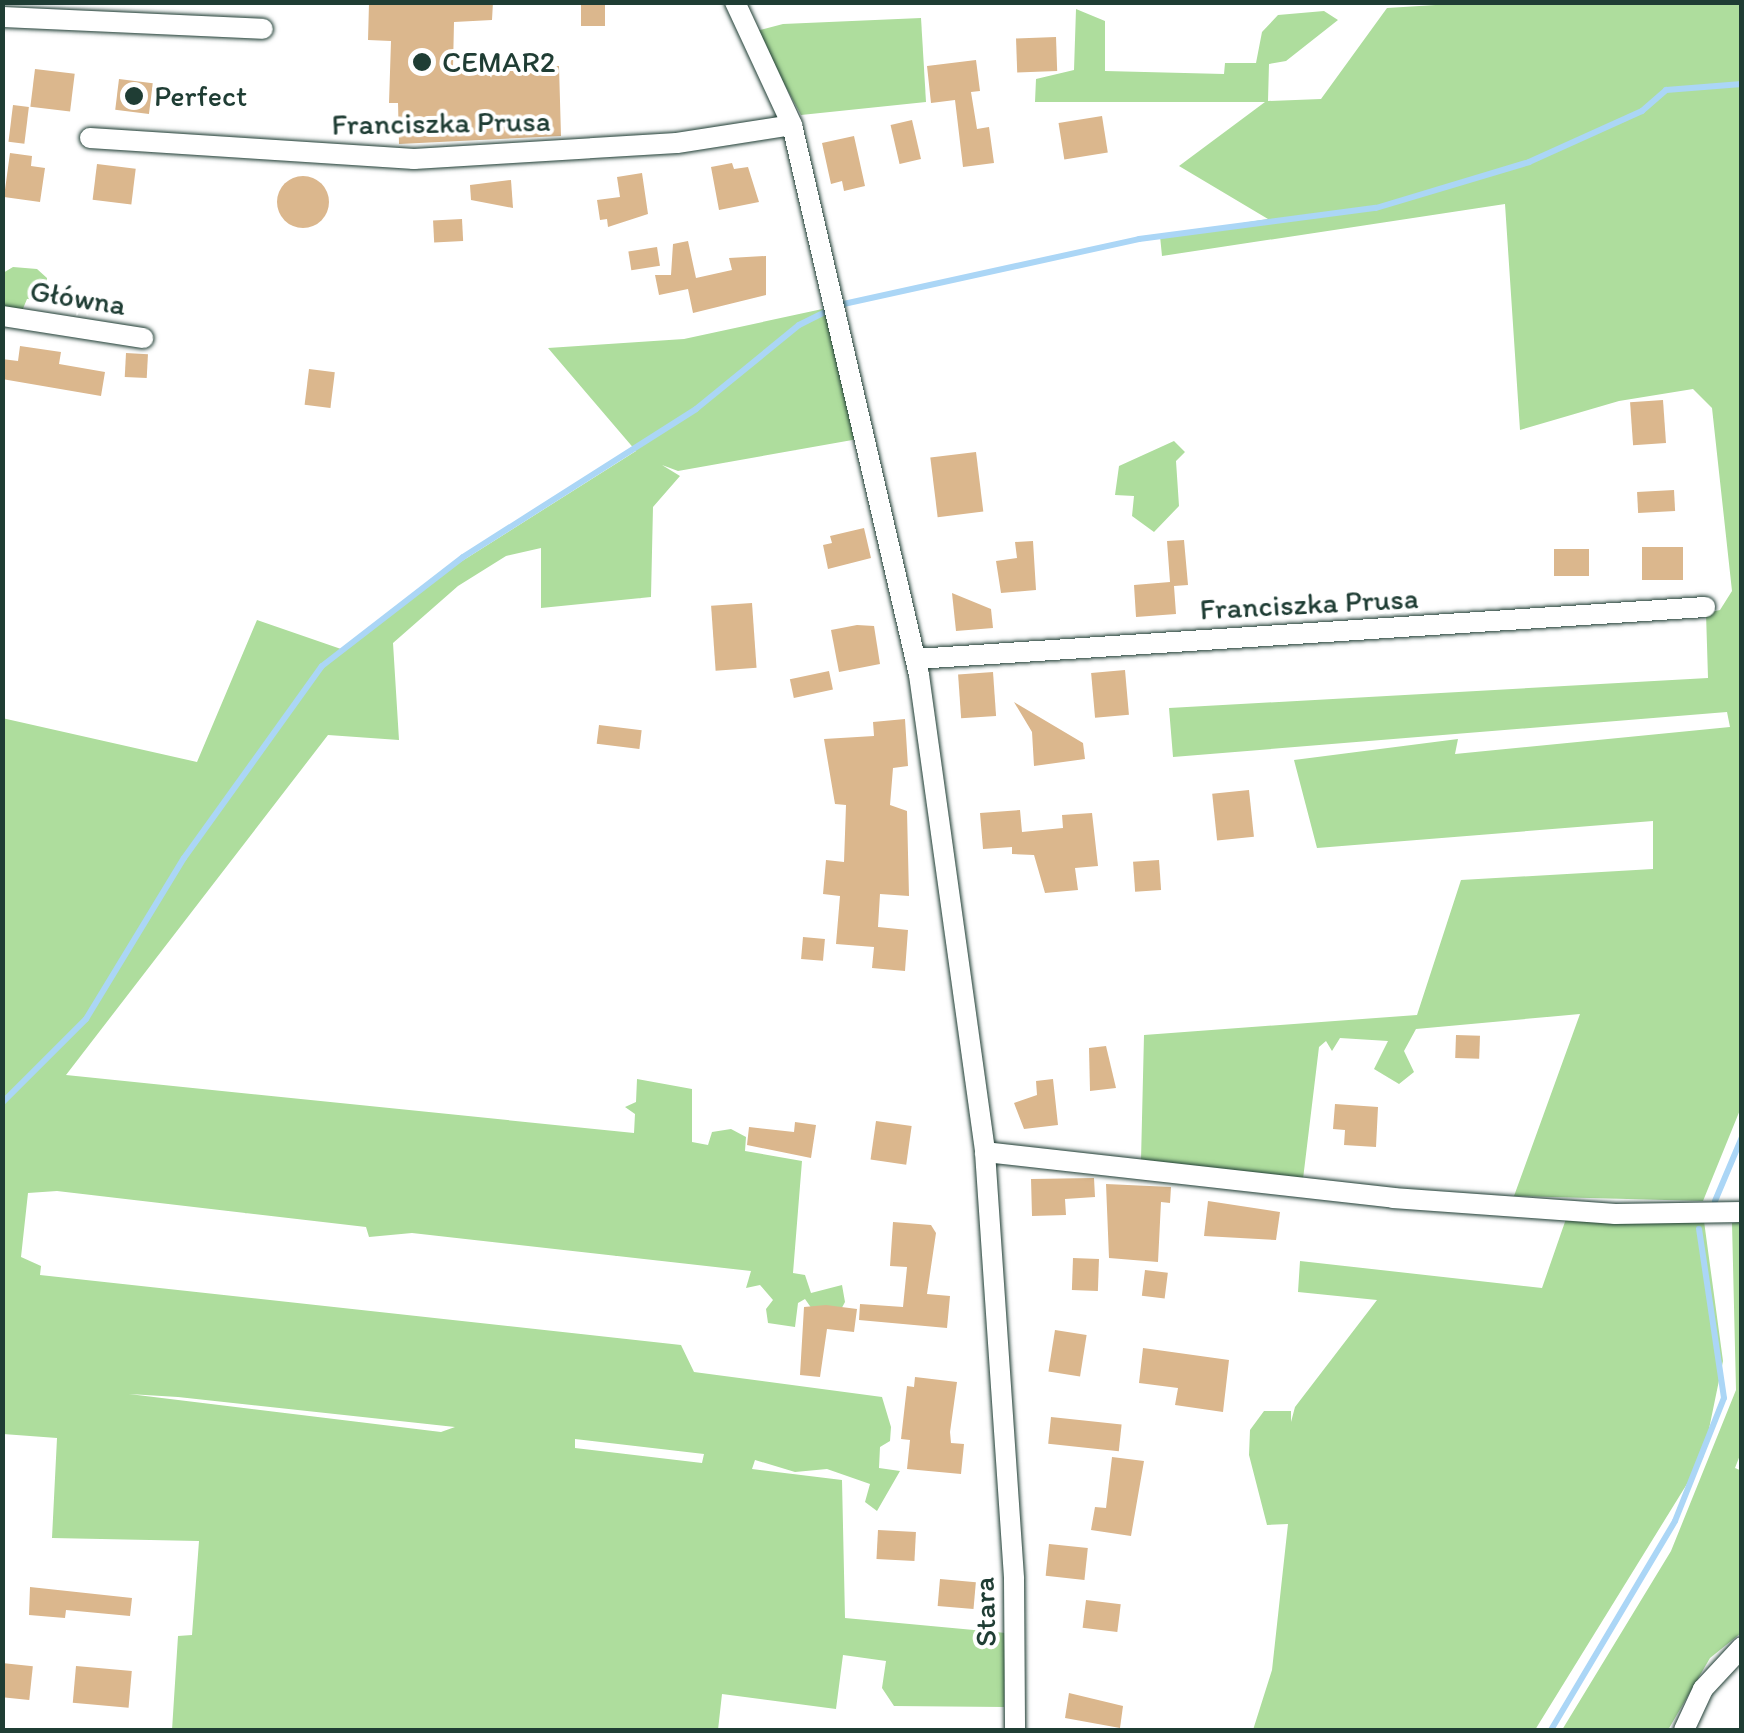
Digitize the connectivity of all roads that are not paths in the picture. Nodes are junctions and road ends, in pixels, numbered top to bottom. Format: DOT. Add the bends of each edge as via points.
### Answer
graph roads {
  1 [pos="734,2"];
  2 [pos="2,18"];
  3 [pos="262,29"];
  4 [pos="792,124"];
  5 [pos="90,138"];
  6 [pos="2,316"];
  7 [pos="143,338"];
  8 [pos="1706,607"];
  9 [pos="916,660"];
  10 [pos="985,1152"];
  11 [pos="1742,1212"];
  12 [pos="1742,1646"];
  13 [pos="1015,1730"];
  14 [pos="1684,1730"];
  1 -- 4 [label="street"];
  2 -- 3 [label="street"];
  4 -- 5 [label="street, Franciszka Prusa" via="677,142 414,159"];
  4 -- 9 [label="street"];
  6 -- 7 [label="street, Główna"];
  8 -- 9 [label="street, Franciszka Prusa"];
  9 -- 10 [label="street"];
  10 -- 11 [label="street" via="1393,1198 1615,1214"];
  10 -- 13 [label="street, Stara" via="1008,1491"];
  12 -- 14 [label="street" via="1703,1689"];
}
